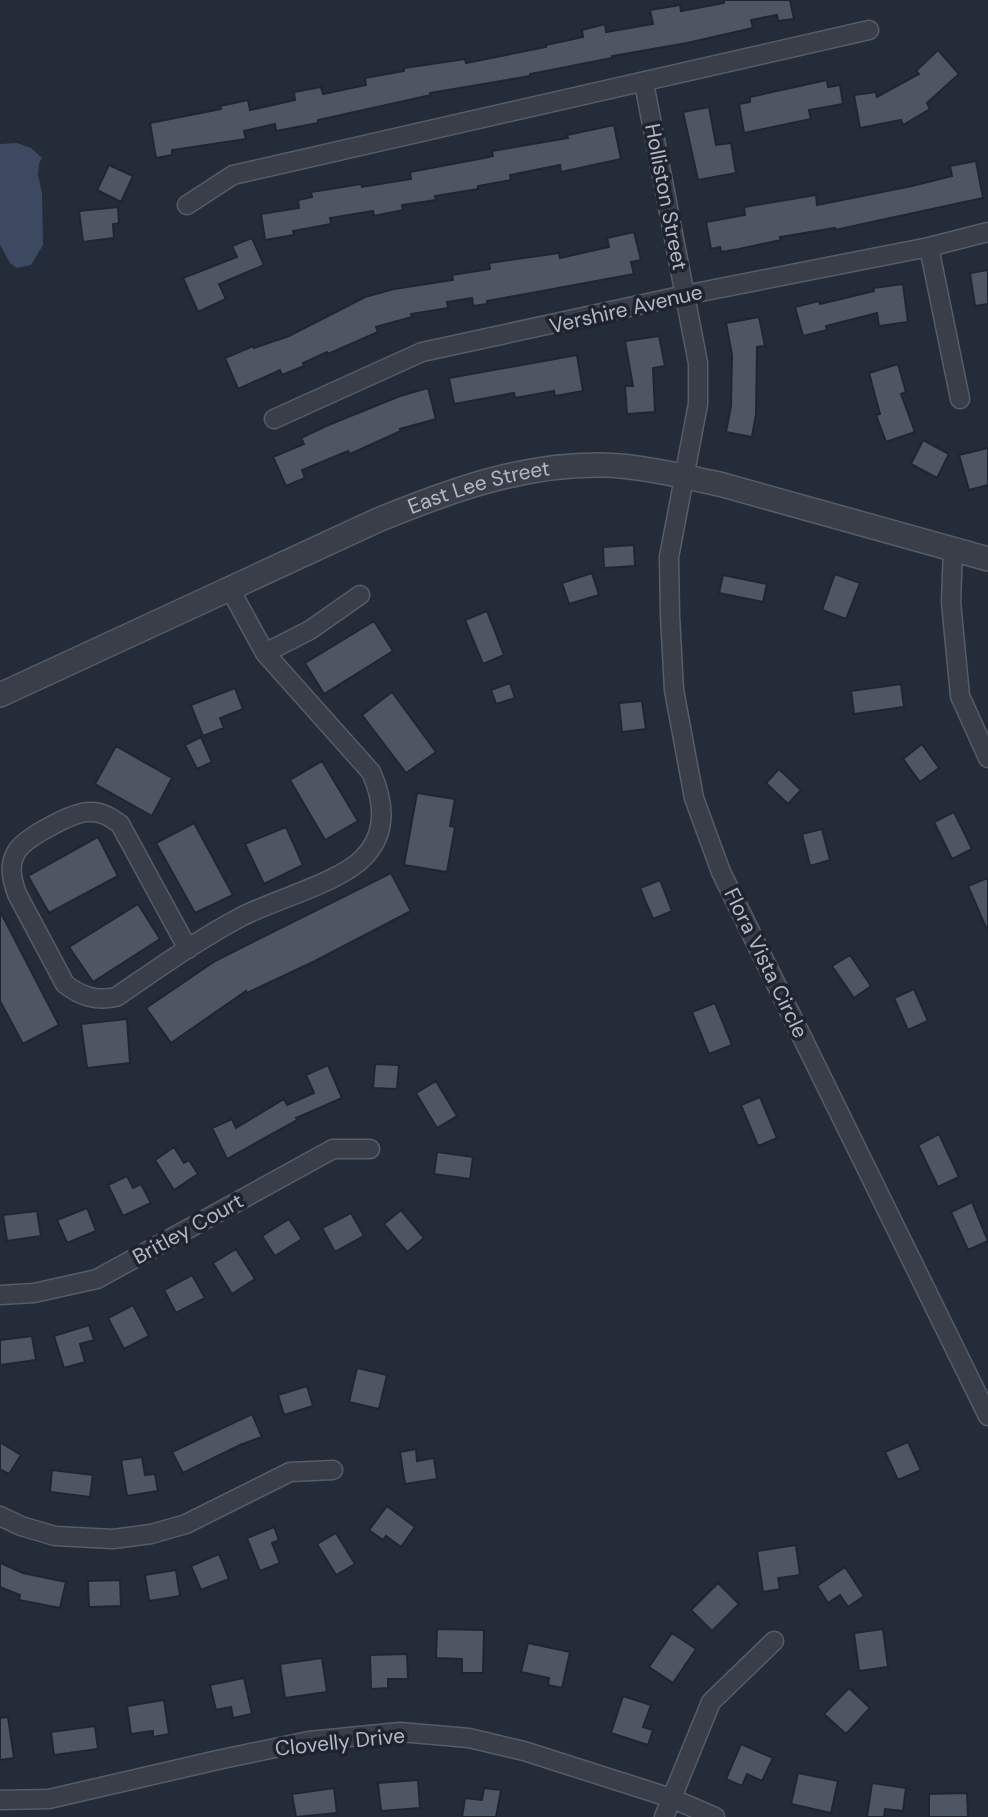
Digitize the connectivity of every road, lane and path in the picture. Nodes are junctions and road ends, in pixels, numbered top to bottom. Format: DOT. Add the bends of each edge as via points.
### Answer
graph roads {
  1 [pos="869,30"];
  2 [pos="644,83"];
  3 [pos="187,205"];
  4 [pos="988,232"];
  5 [pos="929,247"];
  6 [pos="685,295"];
  7 [pos="960,398"];
  8 [pos="274,419"];
  9 [pos="684,477"];
  10 [pos="953,549"];
  11 [pos="988,559"];
  12 [pos="230,589"];
  13 [pos="360,595"];
  14 [pos="265,653"];
  15 [pos="0,695"];
  16 [pos="988,758"];
  17 [pos="188,949"];
  18 [pos="370,1149"];
  19 [pos="0,1295"];
  20 [pos="988,1416"];
  21 [pos="333,1470"];
  22 [pos="0,1516"];
  23 [pos="774,1642"];
  24 [pos="671,1798"];
  25 [pos="0,1800"];
  26 [pos="664,1817"];
  27 [pos="716,1817"];
  1 -- 2 [label="street"];
  2 -- 3 [label="street" via="233,176"];
  2 -- 6 [label="street, Holliston Street"];
  4 -- 5 [label="street, Vershire Avenue"];
  5 -- 6 [label="street, Vershire Avenue"];
  5 -- 7 [label="street"];
  6 -- 8 [label="street, Vershire Avenue" via="422,352"];
  6 -- 9 [label="street, Holliston Street" via="699,382"];
  9 -- 10 [label="street, East Lee Street"];
  9 -- 12 [label="street, East Lee Street" via="603,465 550,467 492,478 378,520"];
  9 -- 20 [label="street, Flora Vista Circle" via="669,557 670,616 674,690 694,798 721,872"];
  10 -- 11 [label="street, East Lee Street"];
  10 -- 16 [label="street" via="951,602 960,696"];
  12 -- 14 [label="street"];
  12 -- 15 [label="street, East Lee Street"];
  13 -- 14 [label="street" via="310,630"];
  14 -- 17 [label="street" via="371,772 383,815 376,839 364,857 346,871 240,917"];
  17 -- 17 [label="street" via="116,997 97,999 77,993 53,965 17,894 12,878 17,851 75,814 105,814 120,824"];
  18 -- 19 [label="street, Britley Court" via="333,1149 97,1279 34,1293"];
  21 -- 22 [label="street" via="289,1472 186,1524 150,1534 113,1539 55,1536"];
  23 -- 24 [label="street" via="711,1702"];
  24 -- 25 [label="street, Clovelly Drive" via="468,1738 400,1732 309,1741 49,1800"];
  24 -- 26 [label="street"];
  24 -- 27 [label="street, Clovelly Drive"];
}
